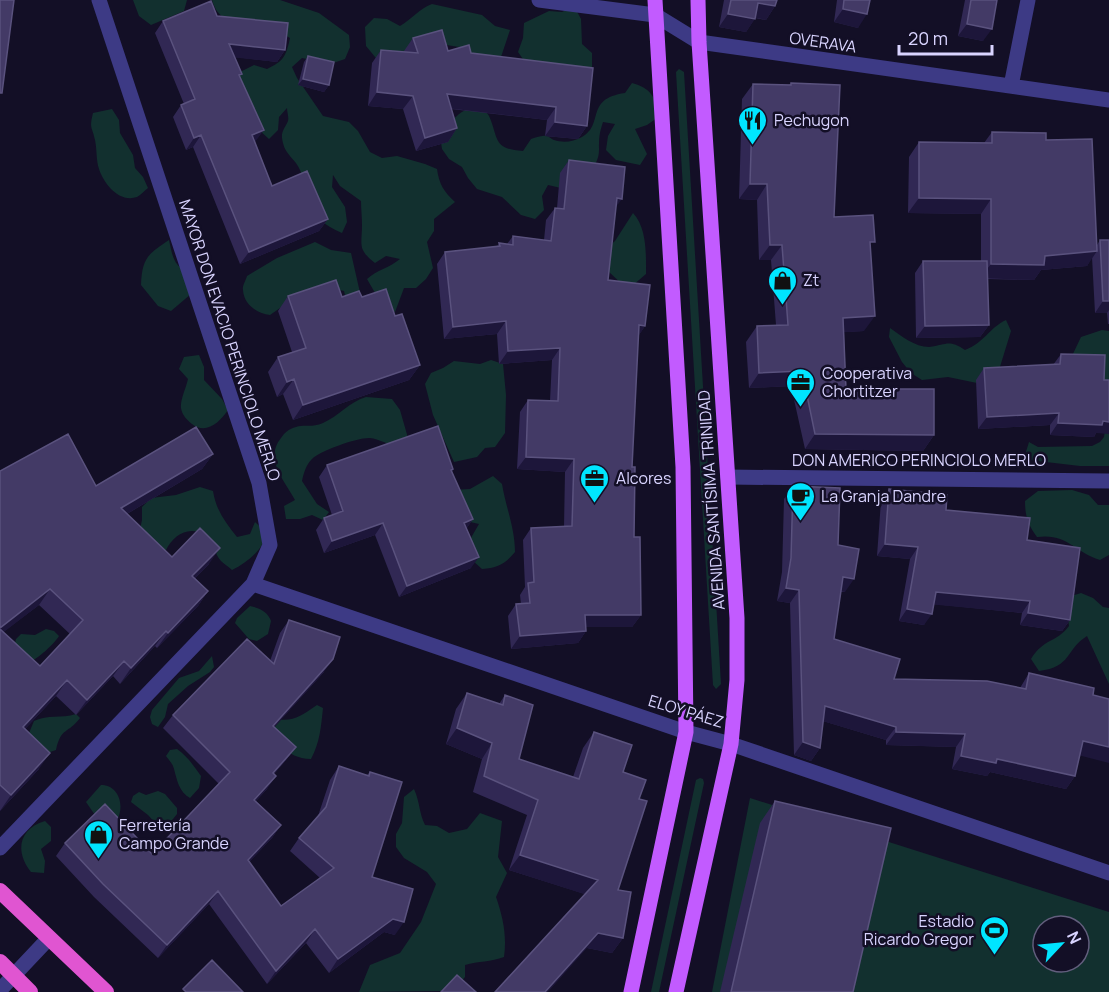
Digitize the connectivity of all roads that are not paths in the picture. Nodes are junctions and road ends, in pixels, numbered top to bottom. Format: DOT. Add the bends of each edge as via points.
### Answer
graph roads {
  1 [pos="99,0"];
  2 [pos="539,0"];
  3 [pos="698,0"];
  4 [pos="1028,0"];
  5 [pos="655,8"];
  6 [pos="699,42"];
  7 [pos="1011,87"];
  8 [pos="1109,100"];
  9 [pos="728,477"];
  10 [pos="1109,481"];
  11 [pos="253,584"];
  12 [pos="686,732"];
  13 [pos="731,744"];
  14 [pos="0,848"];
  15 [pos="1109,873"];
  16 [pos="0,891"];
  17 [pos="49,938"];
  18 [pos="0,962"];
  19 [pos="13,975"];
  20 [pos="0,990"];
  21 [pos="30,992"];
  22 [pos="106,992"];
  23 [pos="631,992"];
  24 [pos="676,992"];
  1 -- 11 [label="street, MAYOR DON EVACIO PERINCIOLO MERLO" via="259,483 270,545"];
  2 -- 5 [label="street, OVERAVA"];
  3 -- 6 [label="main road, AVENIDA SANTÍSIMA TRINIDAD"];
  4 -- 7 [label="street"];
  5 -- 6 [label="street, OVERAVA"];
  5 -- 12 [label="main road, AVENIDA SANTÍSIMA TRINIDAD" via="683,467"];
  6 -- 7 [label="street, OVERAVA"];
  6 -- 9 [label="main road, AVENIDA SANTÍSIMA TRINIDAD"];
  7 -- 8 [label="street, OVERAVA"];
  9 -- 10 [label="street, DON AMERICO PERINCIOLO MERLO"];
  9 -- 13 [label="main road, AVENIDA SANTÍSIMA TRINIDAD" via="737,670"];
  11 -- 12 [label="street, ELOY PÁEZ"];
  11 -- 14 [label="street, MAYOR DON EVACIO PERINCIOLO MERLO"];
  12 -- 13 [label="street, ELOY PÁEZ"];
  12 -- 23 [label="main road, AVENIDA SANTÍSIMA TRINIDAD"];
  13 -- 15 [label="street, ELOY PÁEZ"];
  13 -- 24 [label="main road, AVENIDA SANTÍSIMA TRINIDAD"];
  16 -- 17 [label="highway"];
  17 -- 19 [label="street"];
  17 -- 22 [label="highway"];
  18 -- 19 [label="highway"];
  19 -- 20 [label="street"];
  19 -- 21 [label="highway"];
}
